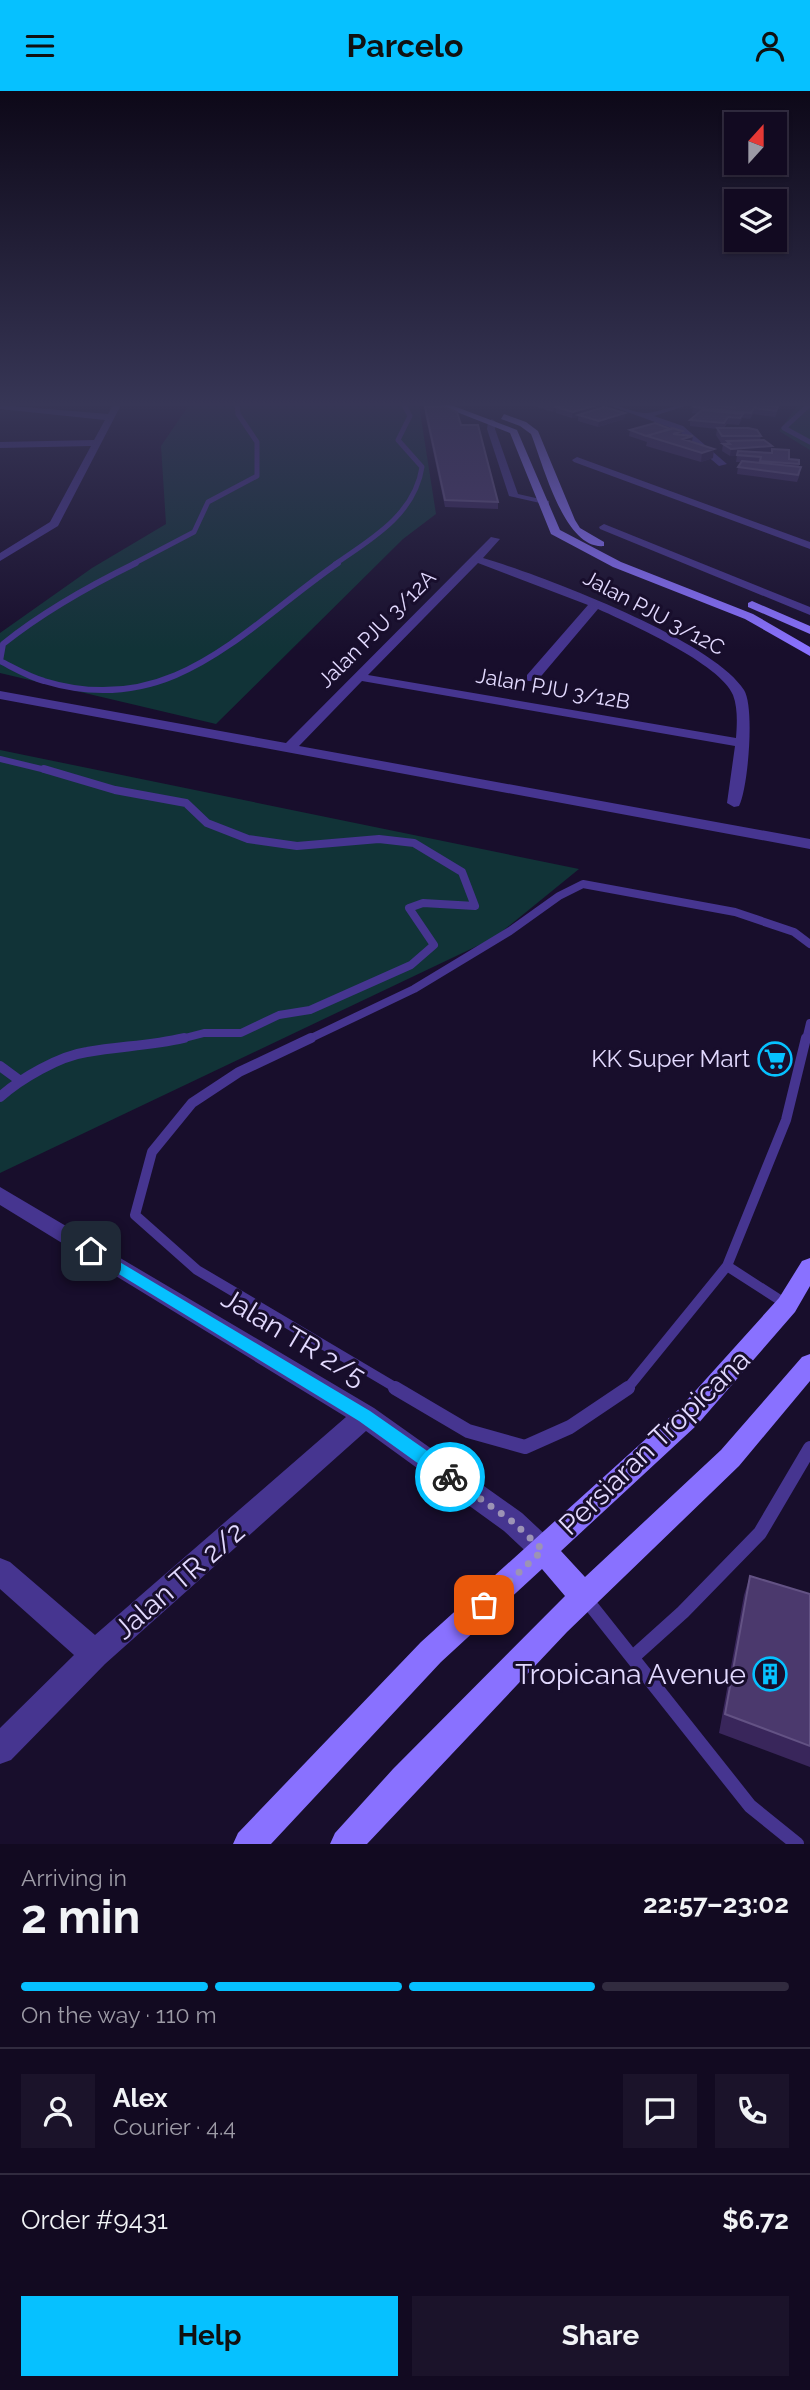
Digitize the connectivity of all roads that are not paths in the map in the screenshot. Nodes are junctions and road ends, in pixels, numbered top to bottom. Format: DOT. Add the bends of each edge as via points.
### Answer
graph roads {
  1 [pos="74,487"];
  2 [pos="236,487"];
  3 [pos="418,487"];
  4 [pos="511,487"];
  5 [pos="538,487"];
  6 [pos="557,487"];
  7 [pos="650,487"];
  8 [pos="545,503"];
  9 [pos="604,527"];
  10 [pos="495,540"];
  11 [pos="810,546"];
  12 [pos="0,558"];
  13 [pos="476,559"];
  14 [pos="596,604"];
  15 [pos="810,611"];
  16 [pos="810,630"];
  17 [pos="810,652"];
  18 [pos="359,677"];
  19 [pos="532,678"];
  20 [pos="0,695"];
  21 [pos="740,743"];
  22 [pos="289,748"];
  23 [pos="0,759"];
  24 [pos="734,803"];
  25 [pos="810,844"];
  26 [pos="810,944"];
  27 [pos="810,1023"];
  28 [pos="0,1066"];
  29 [pos="19,1080"];
  30 [pos="0,1097"];
  31 [pos="0,1195"];
  32 [pos="727,1266"];
  33 [pos="810,1267"];
  34 [pos="787,1305"];
  35 [pos="810,1364"];
  36 [pos="365,1416"];
  37 [pos="810,1448"];
  38 [pos="543,1550"];
  39 [pos="0,1571"];
  40 [pos="584,1597"];
  41 [pos="95,1654"];
  42 [pos="633,1657"];
  43 [pos="0,1749"];
  44 [pos="249,1844"];
  45 [pos="346,1844"];
  46 [pos="797,1844"];
  1 -- 12 [label="street" via="54,524"];
  2 -- 3 [label="lane" via="206,504 194,532 113,572 21,629 3,644 0,661 43,681 111,690 161,683 230,647 291,595 388,527"];
  4 -- 8 [label="street" via="514,496"];
  5 -- 8 [label="main road"];
  6 -- 16 [label="main road" via="576,530 588,538"];
  7 -- 11 [label="street"];
  8 -- 17 [label="main road" via="555,532 569,541 767,624"];
  9 -- 15 [label="street"];
  10 -- 13 [label="street, Jalan PJU 3/12A"];
  13 -- 14 [label="street, Jalan PJU 3/12C"];
  13 -- 18 [label="street, Jalan PJU 3/12A"];
  14 -- 19 [label="street"];
  14 -- 21 [label="street, Jalan PJU 3/12C" via="726,675 739,692"];
  18 -- 21 [label="street, Jalan PJU 3/12B"];
  18 -- 22 [label="street, Jalan PJU 3/12A"];
  20 -- 22 [label="street"];
  21 -- 24 [label="street, Jalan PJU 3/12C"];
  22 -- 25 [label="street"];
  23 -- 29 [label="lane" via="186,803 207,823 248,839 297,846 379,839 414,843 461,872 475,906 423,903 409,908 434,945 411,965 310,1010 279,1016 241,1033 204,1033 147,1047 83,1052"];
  26 -- 32 [label="lane" via="794,932 735,912 583,884 414,989 239,1072 192,1103 152,1152 135,1215 197,1270 447,1419 468,1431 525,1447 570,1427 624,1393"];
  27 -- 32 [label="lane" via="786,1120"];
  28 -- 29 [label="lane"];
  29 -- 30 [label="lane"];
  31 -- 36 [label="street, Jalan TR 2/5"];
  32 -- 34 [label="lane"];
  33 -- 34 [label="main road, Persiaran Tropicana"];
  34 -- 38 [label="main road, Persiaran Tropicana" via="688,1417"];
  35 -- 40 [label="main road" via="730,1458"];
  36 -- 38 [label="street, Jalan TR 2/5" via="513,1522"];
  36 -- 41 [label="street, Jalan TR 2/2"];
  37 -- 42 [label="lane" via="760,1533"];
  38 -- 40 [label="main road"];
  38 -- 44 [label="main road, Persiaran Tropicana" via="431,1652"];
  39 -- 41 [label="street"];
  40 -- 42 [label="lane"];
  40 -- 45 [label="main road"];
  41 -- 43 [label="street, Jalan TR 2/2"];
  42 -- 46 [label="lane" via="750,1806"];
}
